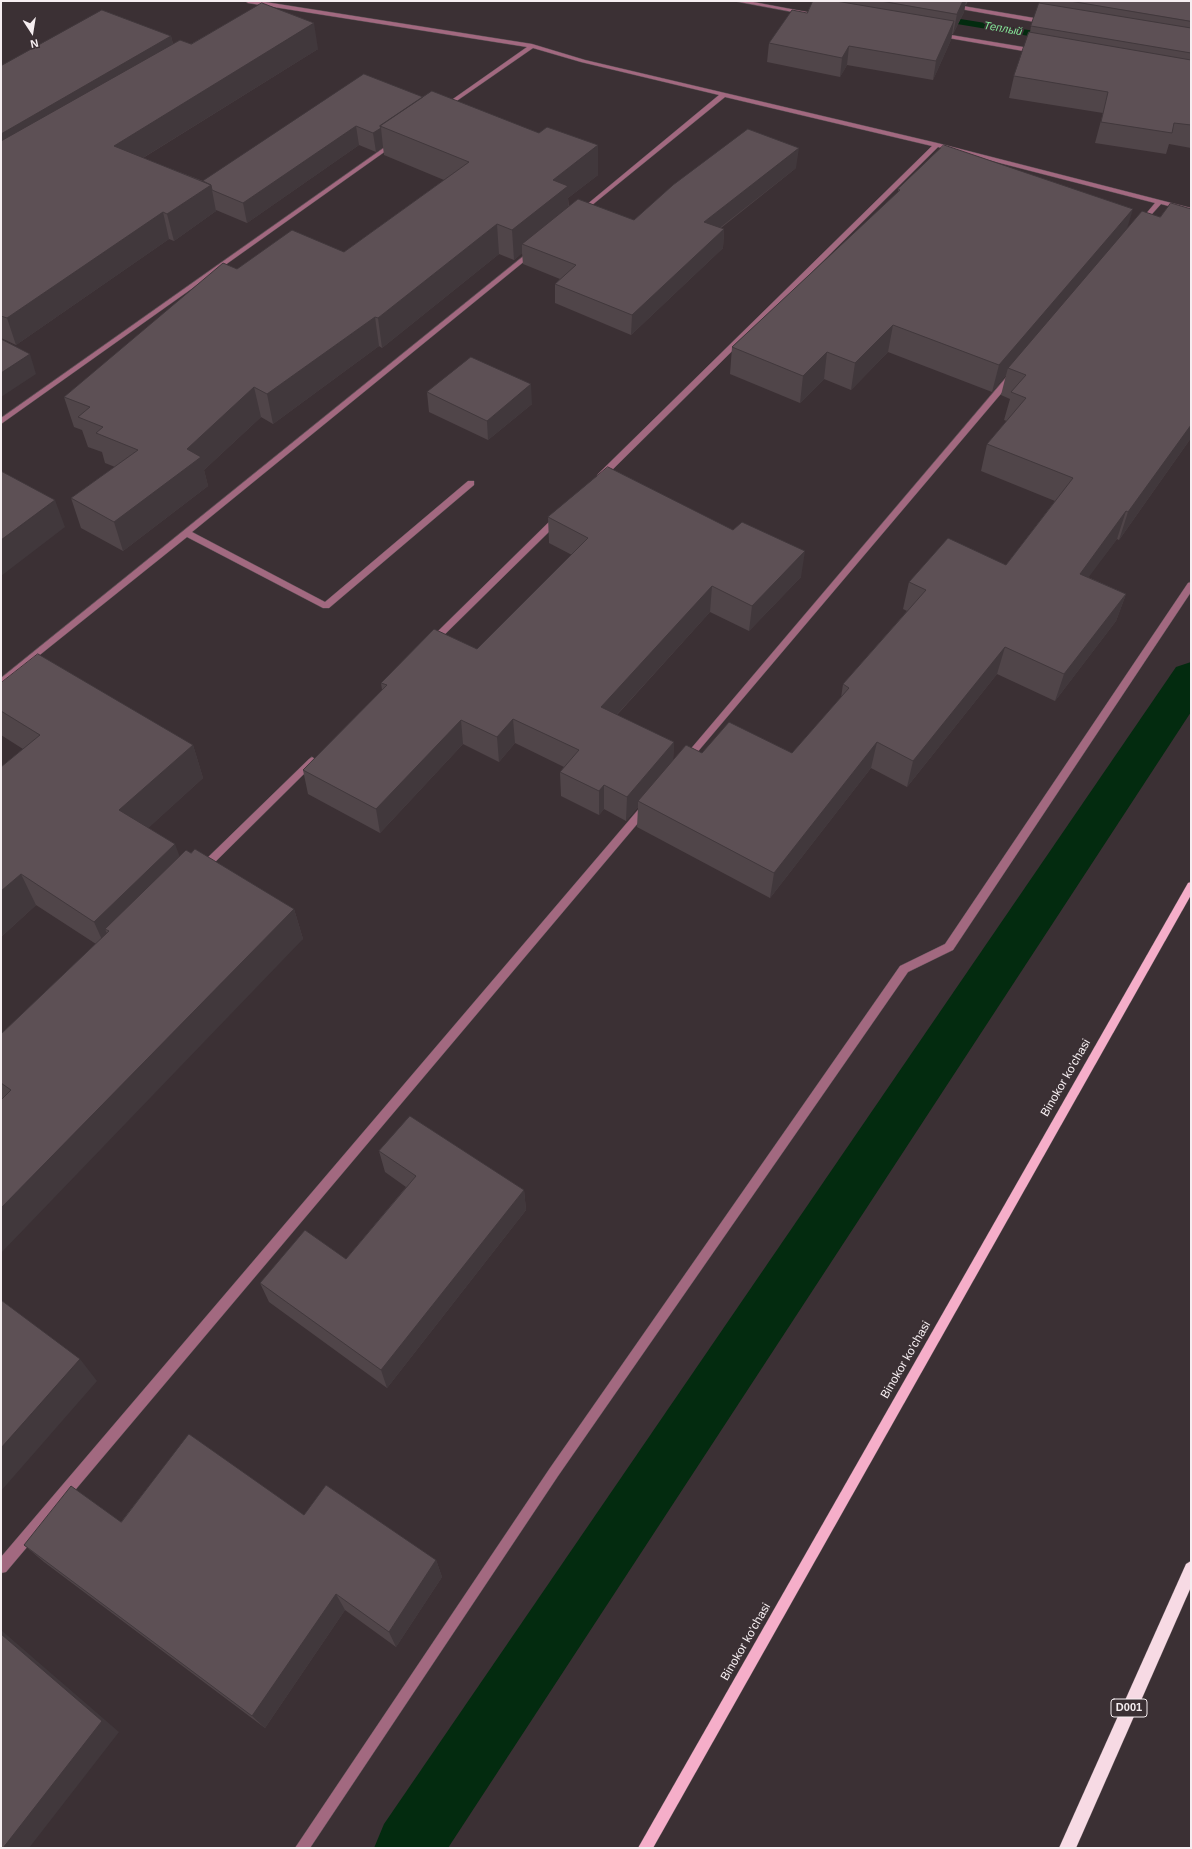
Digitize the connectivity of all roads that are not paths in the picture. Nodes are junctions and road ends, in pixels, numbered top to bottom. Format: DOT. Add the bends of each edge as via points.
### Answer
graph roads {
  1 [pos="248,1"];
  2 [pos="737,1"];
  3 [pos="281,5"];
  4 [pos="943,5"];
  5 [pos="267,13"];
  6 [pos="831,17"];
  7 [pos="1052,23"];
  8 [pos="933,34"];
  9 [pos="532,46"];
  10 [pos="1042,52"];
  11 [pos="724,96"];
  12 [pos="441,110"];
  13 [pos="402,138"];
  14 [pos="937,144"];
  15 [pos="1159,202"];
  16 [pos="1191,210"];
  17 [pos="575,216"];
  18 [pos="1133,232"];
  19 [pos="538,246"];
  20 [pos="1020,366"];
  21 [pos="1,422"];
  22 [pos="597,480"];
  23 [pos="471,483"];
  24 [pos="563,514"];
  25 [pos="186,532"];
  26 [pos="1191,586"];
  27 [pos="426,648"];
  28 [pos="1,683"];
  29 [pos="319,754"];
  30 [pos="678,769"];
  31 [pos="652,799"];
  32 [pos="194,877"];
  33 [pos="1191,886"];
  34 [pos="1,1567"];
  35 [pos="1191,1569"];
  36 [pos="302,1848"];
  37 [pos="645,1848"];
  38 [pos="1067,1848"];
  1 -- 3 [label="street"];
  2 -- 6 [label="street"];
  3 -- 5 [label="street"];
  3 -- 9 [label="street"];
  4 -- 7 [label="street"];
  8 -- 10 [label="street"];
  9 -- 11 [label="street"];
  9 -- 12 [label="street"];
  11 -- 14 [label="street"];
  11 -- 17 [label="street"];
  13 -- 21 [label="street"];
  14 -- 15 [label="street"];
  14 -- 22 [label="street"];
  15 -- 16 [label="street"];
  15 -- 18 [label="street"];
  19 -- 25 [label="street"];
  20 -- 30 [label="street"];
  23 -- 25 [label="street" via="326,606"];
  24 -- 27 [label="street"];
  25 -- 28 [label="street"];
  26 -- 36 [label="street" via="949,947 904,969 554,1472"];
  29 -- 32 [label="street"];
  31 -- 34 [label="street"];
  33 -- 37 [label="main road, Binokor ko'chasi"];
  35 -- 38 [label="highway, D001"];
}
